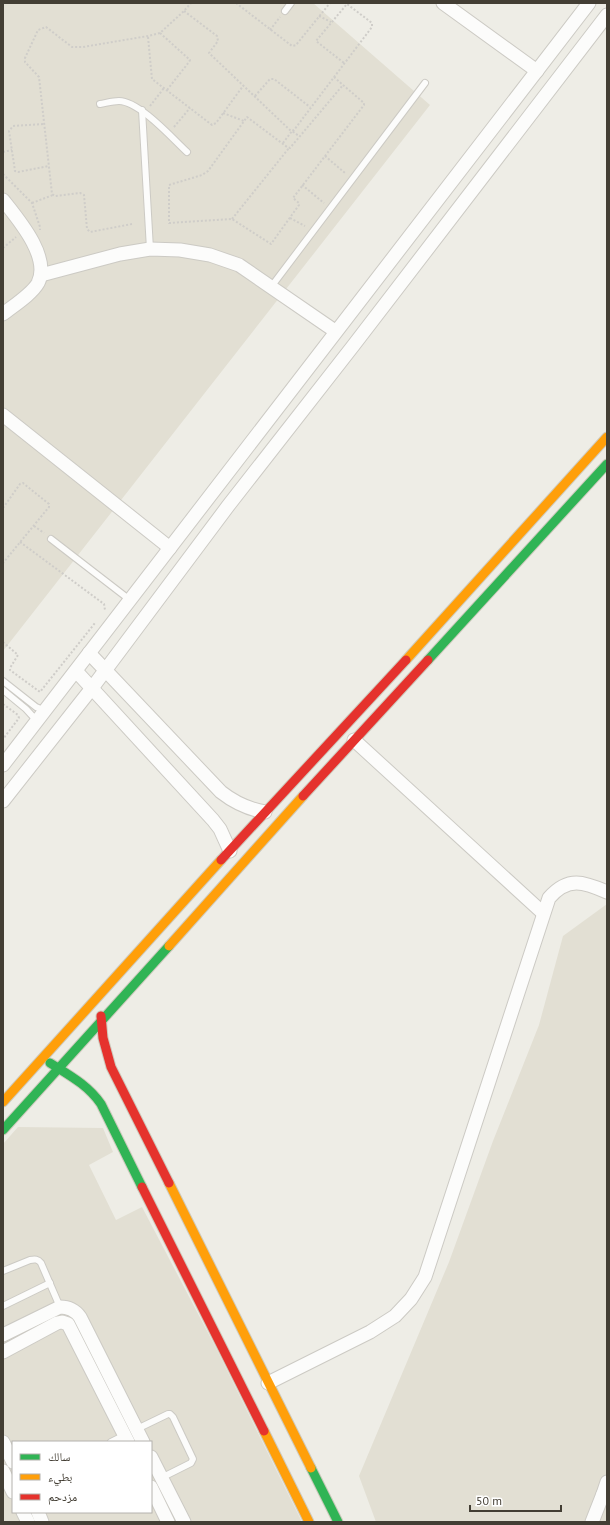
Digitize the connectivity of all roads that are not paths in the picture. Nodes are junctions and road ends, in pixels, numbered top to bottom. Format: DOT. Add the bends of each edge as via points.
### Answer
graph roads {
  1 [pos="291,3"];
  2 [pos="442,3"];
  3 [pos="589,3"];
  4 [pos="285,11"];
  5 [pos="607,14"];
  6 [pos="537,72"];
  7 [pos="425,83"];
  8 [pos="100,104"];
  9 [pos="143,112"];
  10 [pos="187,152"];
  11 [pos="3,200"];
  12 [pos="150,249"];
  13 [pos="41,275"];
  14 [pos="271,287"];
  15 [pos="3,314"];
  16 [pos="335,331"];
  17 [pos="3,415"];
  18 [pos="607,437"];
  19 [pos="607,464"];
  20 [pos="51,539"];
  21 [pos="170,548"];
  22 [pos="130,600"];
  23 [pos="89,653"];
  24 [pos="105,670"];
  25 [pos="76,671"];
  26 [pos="3,681"];
  27 [pos="92,688"];
  28 [pos="3,690"];
  29 [pos="41,717"];
  30 [pos="354,740"];
  31 [pos="3,765"];
  32 [pos="291,785"];
  33 [pos="304,795"];
  34 [pos="3,801"];
  35 [pos="265,812"];
  36 [pos="230,851"];
  37 [pos="607,892"];
  38 [pos="543,913"];
  39 [pos="98,997"];
  40 [pos="101,1023"];
  41 [pos="44,1058"];
  42 [pos="60,1069"];
  43 [pos="3,1102"];
  44 [pos="3,1130"];
  45 [pos="3,1271"];
  46 [pos="50,1283"];
  47 [pos="3,1306"];
  48 [pos="60,1307"];
  49 [pos="59,1322"];
  50 [pos="3,1335"];
  51 [pos="3,1352"];
  52 [pos="268,1383"];
  53 [pos="130,1436"];
  54 [pos="114,1441"];
  55 [pos="141,1441"];
  56 [pos="3,1442"];
  57 [pos="152,1459"];
  58 [pos="12,1460"];
  59 [pos="3,1471"];
  60 [pos="161,1478"];
  61 [pos="152,1489"];
  62 [pos="12,1490"];
  63 [pos="606,1491"];
  64 [pos="24,1513"];
  65 [pos="28,1522"];
  66 [pos="168,1522"];
  67 [pos="184,1522"];
  68 [pos="309,1522"];
  69 [pos="338,1522"];
  70 [pos="592,1522"];
  1 -- 4 [label="lane"];
  2 -- 6 [label="street"];
  3 -- 6 [label="street"];
  5 -- 24 [label="street"];
  6 -- 16 [label="street"];
  7 -- 14 [label="lane"];
  8 -- 9 [label="lane" via="127,102"];
  9 -- 10 [label="lane"];
  9 -- 12 [label="lane"];
  11 -- 13 [label="street" via="28,235 40,260"];
  12 -- 13 [label="street" via="120,254"];
  12 -- 14 [label="street" via="210,255 239,265"];
  13 -- 15 [label="street" via="32,290"];
  14 -- 16 [label="street"];
  16 -- 21 [label="street"];
  17 -- 21 [label="street"];
  18 -- 32 [label="street"];
  19 -- 30 [label="street"];
  20 -- 22 [label="lane"];
  21 -- 22 [label="street"];
  22 -- 23 [label="street"];
  23 -- 24 [label="street"];
  23 -- 25 [label="street"];
  24 -- 27 [label="street"];
  24 -- 35 [label="street" via="221,792 237,804"];
  25 -- 27 [label="street"];
  25 -- 29 [label="street"];
  26 -- 29 [label="lane" via="36,707"];
  27 -- 34 [label="street"];
  27 -- 36 [label="street" via="213,820"];
  28 -- 29 [label="lane" via="26,709"];
  29 -- 31 [label="street"];
  30 -- 33 [label="street"];
  30 -- 38 [label="street"];
  32 -- 33 [label="street"];
  32 -- 35 [label="street"];
  33 -- 40 [label="street"];
  35 -- 36 [label="street"];
  36 -- 39 [label="street"];
  37 -- 38 [label="street" via="584,883 568,884 560,887 549,898"];
  38 -- 52 [label="street" via="425,1277 411,1299 395,1316 370,1332"];
  39 -- 40 [label="street" via="101,1004"];
  39 -- 41 [label="street"];
  40 -- 42 [label="street"];
  40 -- 52 [label="street" via="111,1067"];
  41 -- 42 [label="street"];
  41 -- 43 [label="street"];
  42 -- 44 [label="street"];
  42 -- 68 [label="street" via="84,1083 94,1092 101,1104"];
  45 -- 46 [label="lane" via="34,1259 38,1260"];
  46 -- 47 [label="lane"];
  46 -- 48 [label="lane"];
  48 -- 49 [label="street"];
  48 -- 50 [label="street"];
  48 -- 53 [label="street" via="74,1310 80,1317"];
  49 -- 51 [label="street"];
  49 -- 53 [label="street" via="66,1322 71,1326"];
  52 -- 69 [label="street"];
  53 -- 54 [label="lane"];
  53 -- 55 [label="street"];
  53 -- 60 [label="lane" via="168,1414 173,1418 193,1459 191,1463"];
  56 -- 58 [label="street"];
  57 -- 60 [label="street"];
  59 -- 62 [label="street"];
  60 -- 67 [label="street"];
  61 -- 66 [label="street"];
  63 -- 70 [label="street"];
  64 -- 65 [label="street"];
}
